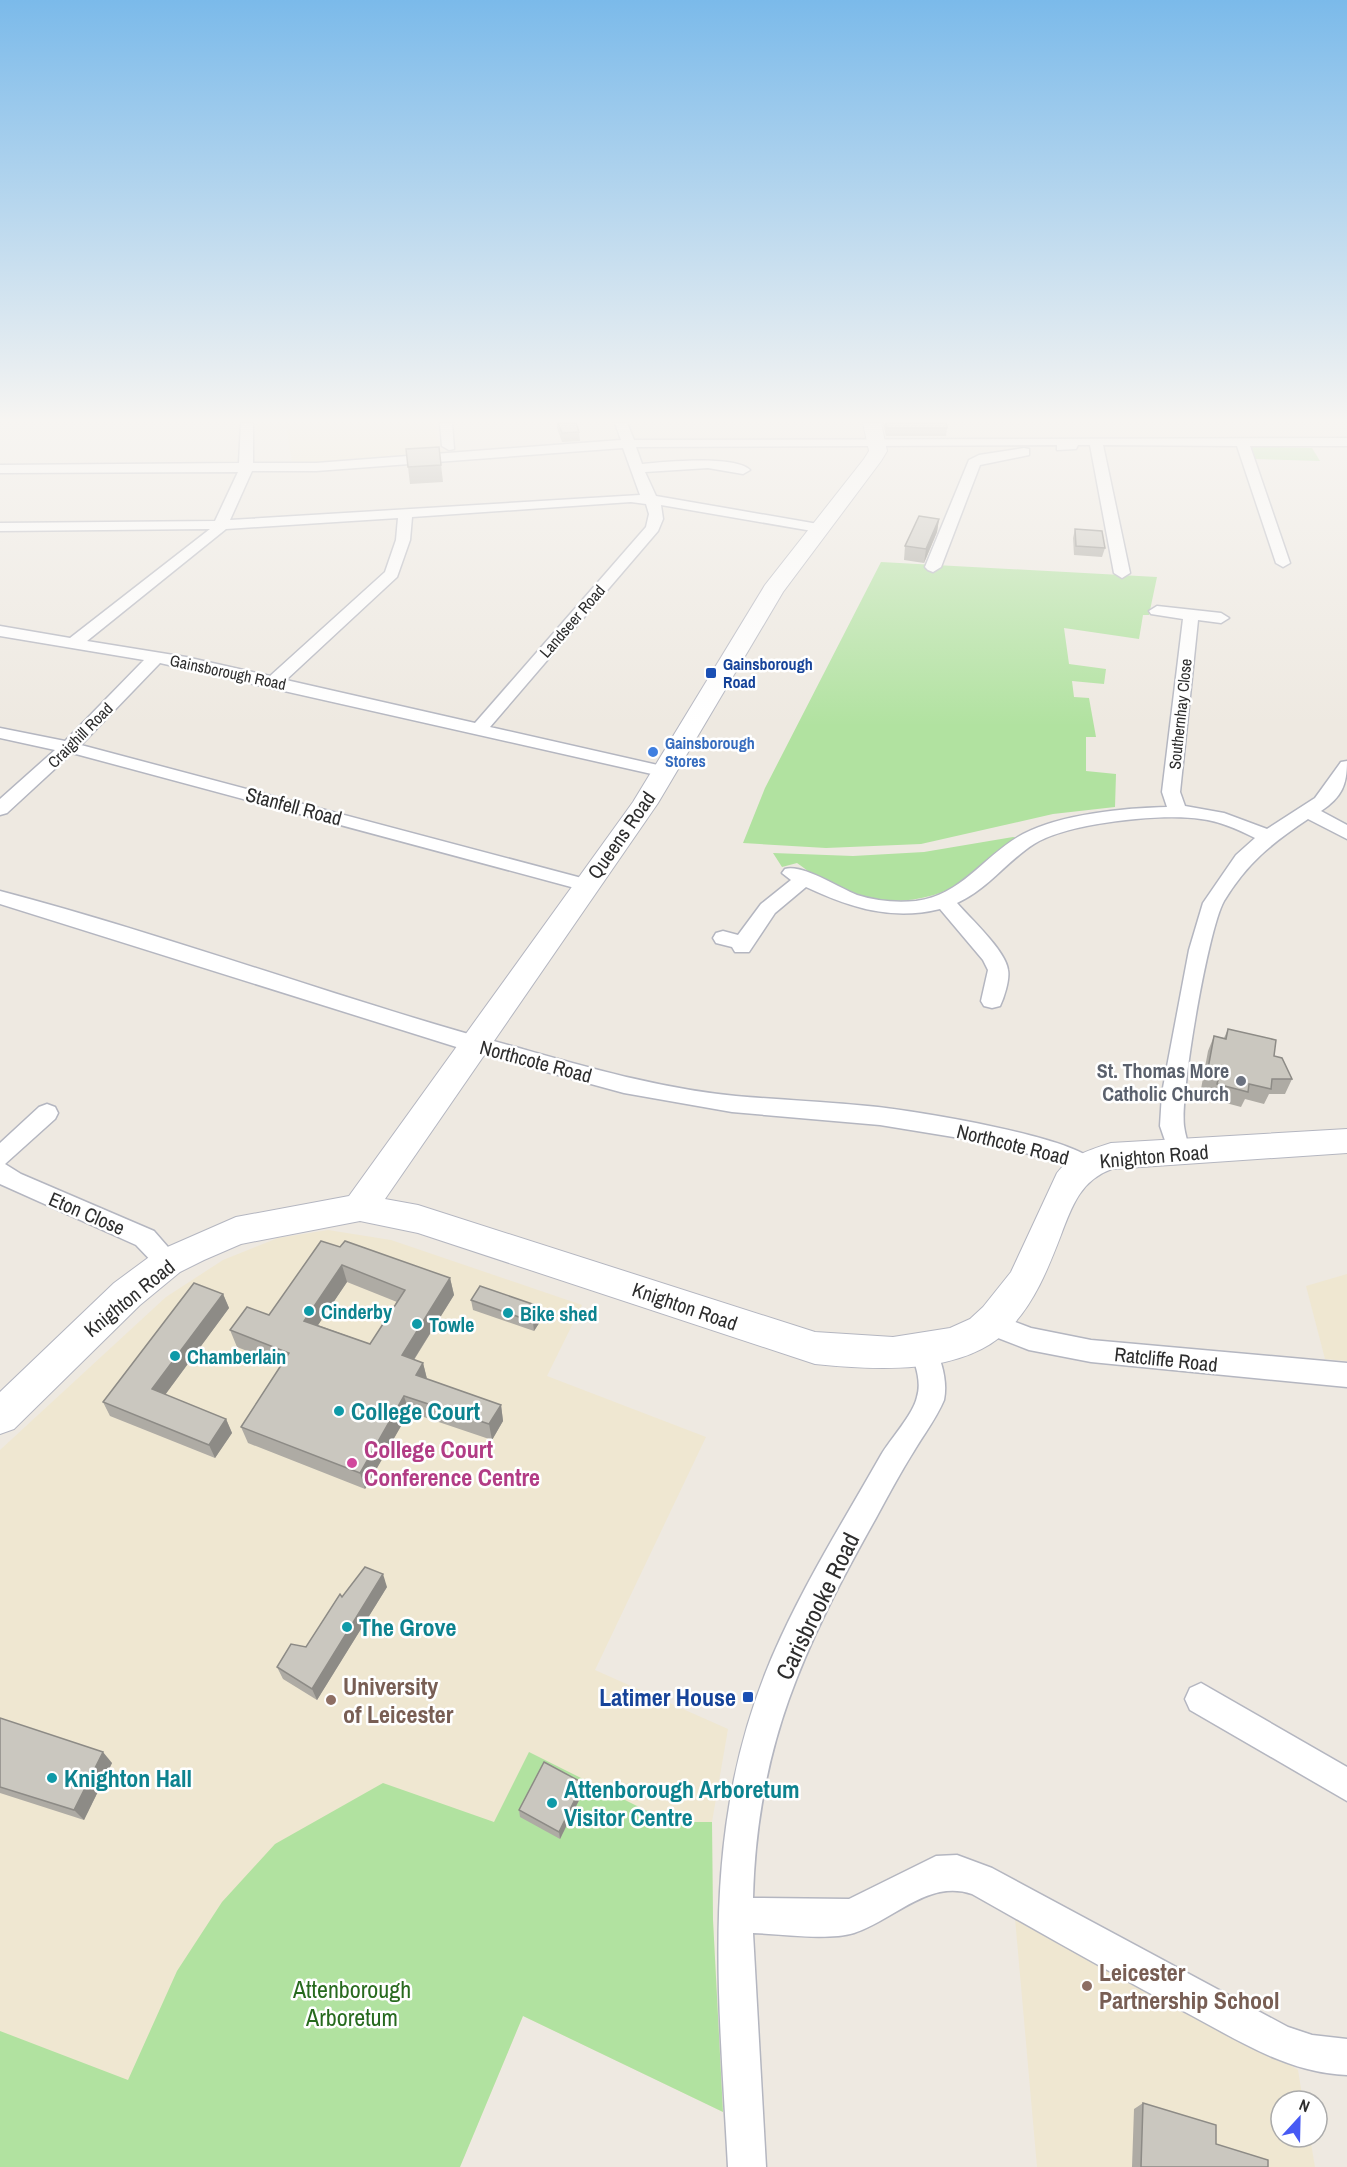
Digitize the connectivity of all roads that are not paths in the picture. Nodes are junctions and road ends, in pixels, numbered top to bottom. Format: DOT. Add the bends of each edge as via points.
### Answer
graph roads {
  1 [pos="235,524"];
  2 [pos="404,524"];
  3 [pos="654,524"];
  4 [pos="796,524"];
  5 [pos="821,524"];
  6 [pos="950,524"];
  7 [pos="1112,524"];
  8 [pos="1270,524"];
  9 [pos="220,525"];
  10 [pos="0,526"];
  11 [pos="818,528"];
  12 [pos="1283,563"];
  13 [pos="933,567"];
  14 [pos="1122,573"];
  15 [pos="1157,611"];
  16 [pos="1191,615"];
  17 [pos="1221,618"];
  18 [pos="0,630"];
  19 [pos="74,643"];
  20 [pos="156,657"];
  21 [pos="274,682"];
  22 [pos="479,729"];
  23 [pos="0,733"];
  24 [pos="69,747"];
  25 [pos="1347,766"];
  26 [pos="665,772"];
  27 [pos="0,809"];
  28 [pos="1178,812"];
  29 [pos="1309,812"];
  30 [pos="1347,833"];
  31 [pos="1268,837"];
  32 [pos="586,885"];
  33 [pos="0,897"];
  34 [pos="945,901"];
  35 [pos="723,938"];
  36 [pos="992,1001"];
  37 [pos="474,1044"];
  38 [pos="47,1113"];
  39 [pos="1347,1141"];
  40 [pos="1179,1152"];
  41 [pos="0,1157"];
  42 [pos="1084,1164"];
  43 [pos="0,1172"];
  44 [pos="360,1208"];
  45 [pos="168,1262"];
  46 [pos="989,1323"];
  47 [pos="923,1348"];
  48 [pos="1347,1375"];
  49 [pos="0,1417"];
  50 [pos="1201,1699"];
  51 [pos="1347,1785"];
  52 [pos="735,1916"];
  53 [pos="1347,2057"];
  54 [pos="747,2167"];
  1 -- 9 [label="street"];
  2 -- 21 [label="street" via="392,574"];
  3 -- 22 [label="street, Landseer Road"];
  4 -- 11 [label="street"];
  5 -- 11 [label="street, Queens Road"];
  6 -- 13 [label="street"];
  7 -- 14 [label="street"];
  8 -- 12 [label="street"];
  9 -- 10 [label="street"];
  9 -- 19 [label="street"];
  11 -- 26 [label="street, Queens Road" via="773,590"];
  15 -- 16 [label="street"];
  16 -- 17 [label="street"];
  16 -- 28 [label="street, Southernhay Close" via="1171,792"];
  18 -- 19 [label="street, Gainsborough Road"];
  19 -- 20 [label="street, Gainsborough Road"];
  20 -- 21 [label="street, Gainsborough Road"];
  20 -- 24 [label="street, Craighill Road"];
  21 -- 22 [label="street, Gainsborough Road"];
  22 -- 26 [label="street, Gainsborough Road"];
  23 -- 24 [label="street, Stanfell Road"];
  24 -- 27 [label="street, Craighill Road"];
  24 -- 32 [label="street, Stanfell Road"];
  25 -- 29 [label="street" via="1333,790"];
  26 -- 32 [label="street, Queens Road"];
  28 -- 31 [label="street" via="1222,818"];
  28 -- 34 [label="street" via="1081,823 1040,833 1018,846 969,890"];
  29 -- 30 [label="street"];
  29 -- 31 [label="street"];
  31 -- 40 [label="street" via="1225,881 1205,923 1173,1094 1172,1126"];
  32 -- 37 [label="street, Queens Road"];
  33 -- 37 [label="street, Northcote Road"];
  34 -- 35 [label="street" via="907,908 867,905 833,894 799,876 770,904 743,945"];
  34 -- 36 [label="street" via="992,957 998,970"];
  37 -- 42 [label="street, Northcote Road" via="669,1094 732,1104 880,1116 978,1132 1054,1151"];
  37 -- 44 [label="street, Queens Road"];
  38 -- 41 [label="street"];
  39 -- 40 [label="street, Knighton Road"];
  40 -- 42 [label="street, Knighton Road" via="1111,1156"];
  42 -- 46 [label="street, Knighton Road" via="1063,1192 1023,1283"];
  43 -- 45 [label="street, Eton Close" via="145,1238"];
  44 -- 45 [label="street, Knighton Road" via="236,1231"];
  44 -- 47 [label="street, Knighton Road" via="439,1225 815,1348 853,1353"];
  45 -- 49 [label="street, Knighton Road" via="77,1340"];
  46 -- 47 [label="street, Knighton Road" via="970,1337"];
  46 -- 48 [label="street, Ratcliffe Road" via="1029,1340 1090,1351"];
  47 -- 52 [label="street, Carisbrooke Road" via="933,1393 822,1588 790,1651 772,1700 744,1801"];
  50 -- 51 [label="street"];
  52 -- 53 [label="street" via="852,1916 936,1873 957,1872 980,1880 1282,2042 1333,2058"];
  52 -- 54 [label="street, Carisbrooke Road"];
}
